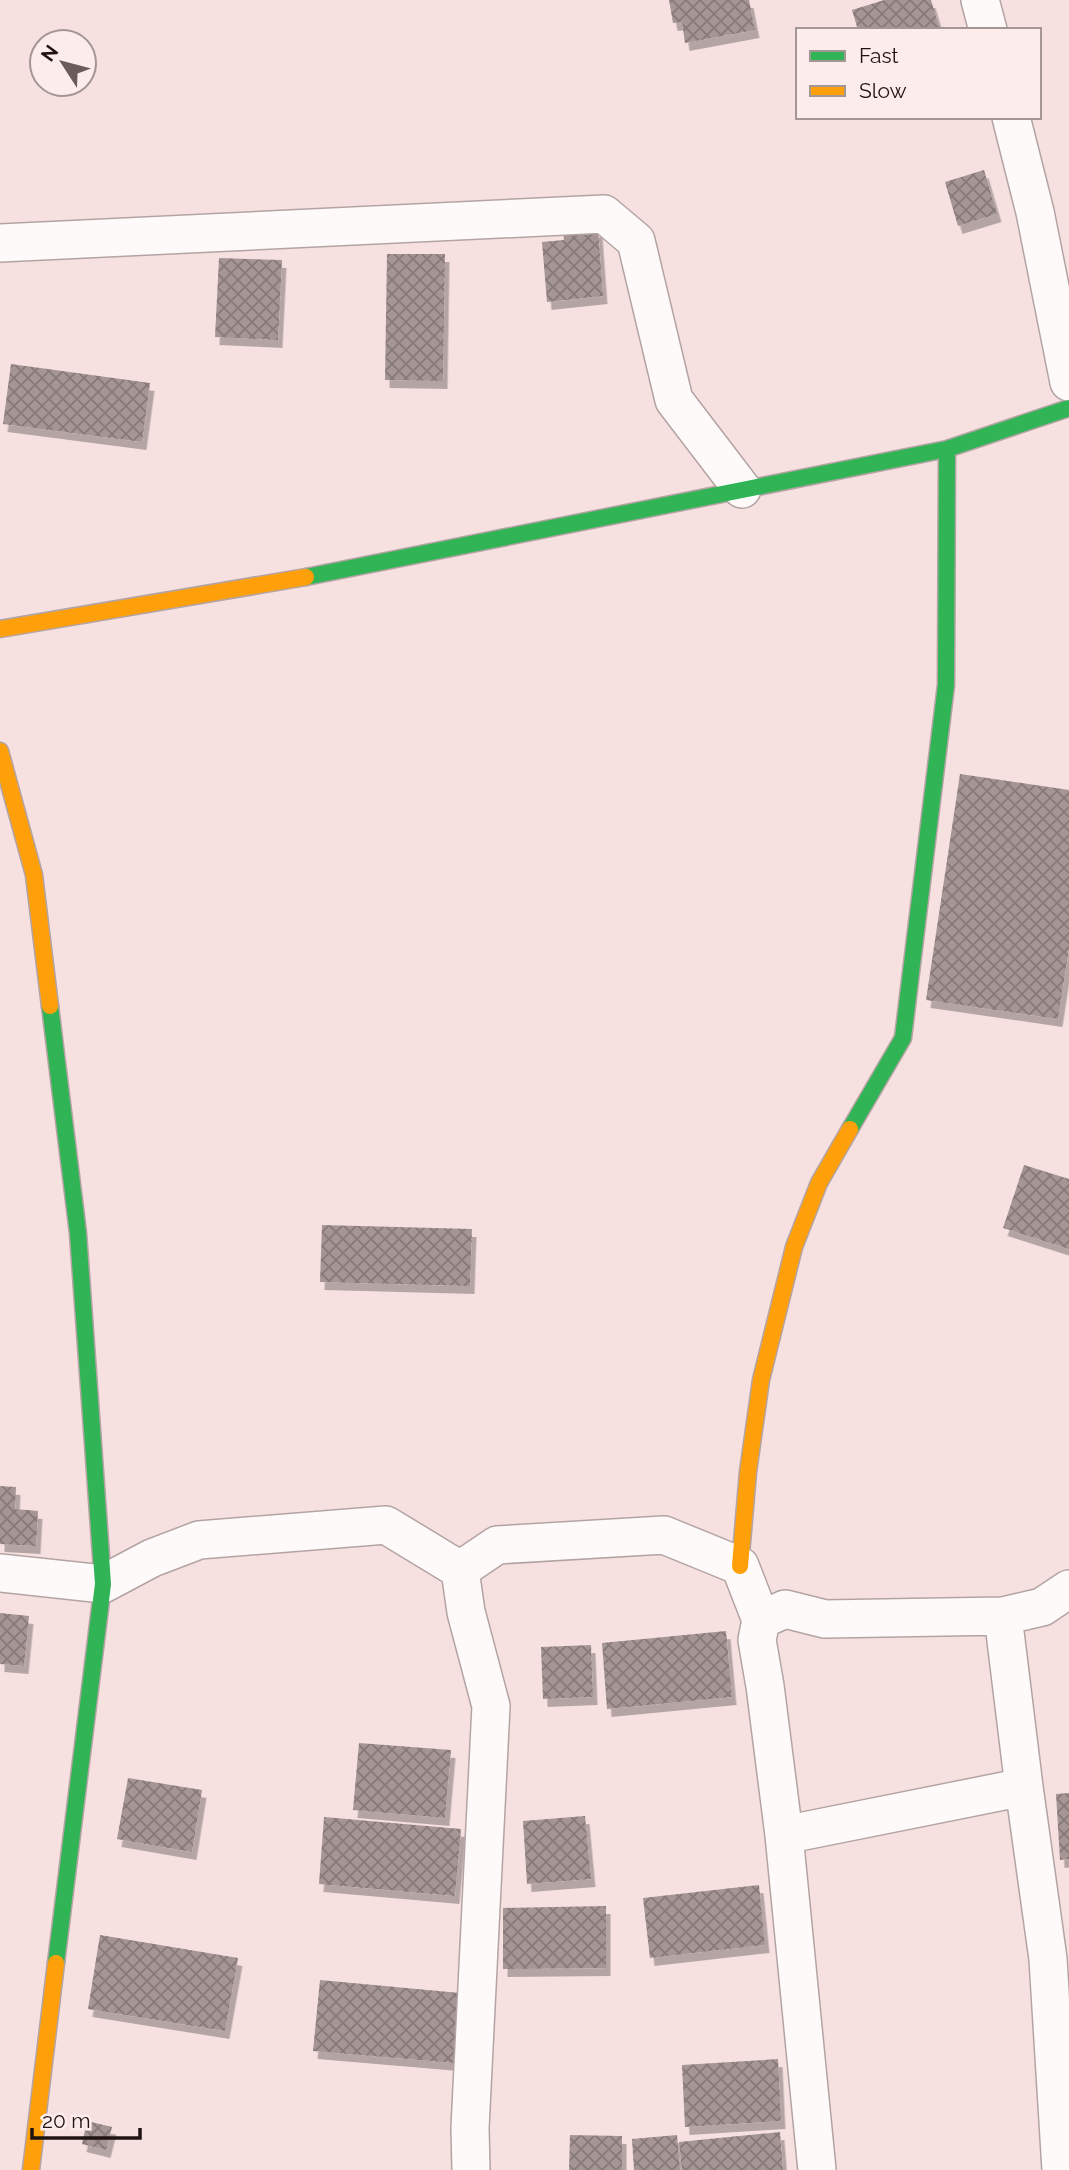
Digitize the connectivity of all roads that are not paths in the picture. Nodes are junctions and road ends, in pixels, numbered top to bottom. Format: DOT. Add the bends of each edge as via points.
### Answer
graph roads {
  1 [pos="980,0"];
  2 [pos="987,28"];
  3 [pos="1012,119"];
  4 [pos="0,243"];
  5 [pos="1069,382"];
  6 [pos="1069,408"];
  7 [pos="947,449"];
  8 [pos="742,489"];
  9 [pos="0,629"];
  10 [pos="0,751"];
  11 [pos="740,1566"];
  12 [pos="460,1570"];
  13 [pos="0,1573"];
  14 [pos="103,1584"];
  15 [pos="1069,1590"];
  16 [pos="1003,1616"];
  17 [pos="761,1620"];
  18 [pos="1024,1787"];
  19 [pos="784,1835"];
  20 [pos="31,2170"];
  21 [pos="471,2170"];
  22 [pos="817,2170"];
  23 [pos="1061,2170"];
  1 -- 2 [label="street"];
  3 -- 5 [label="street"];
  4 -- 8 [label="street" via="604,214 636,241 674,400"];
  6 -- 7 [label="street"];
  7 -- 8 [label="street"];
  7 -- 11 [label="street" via="946,685 903,1038 819,1183 794,1247 761,1380"];
  8 -- 9 [label="street" via="308,577"];
  10 -- 14 [label="street" via="34,875 78,1233"];
  11 -- 12 [label="street" via="664,1535 497,1545"];
  11 -- 17 [label="street"];
  12 -- 14 [label="street" via="386,1525 199,1540"];
  12 -- 21 [label="street" via="491,1706"];
  13 -- 14 [label="street"];
  14 -- 20 [label="street"];
  15 -- 16 [label="street" via="1042,1607"];
  16 -- 17 [label="street" via="825,1619 785,1609"];
  16 -- 18 [label="street"];
  17 -- 19 [label="street" via="757,1640"];
  18 -- 19 [label="street"];
  18 -- 23 [label="street" via="1048,1959"];
  19 -- 22 [label="street"];
}
